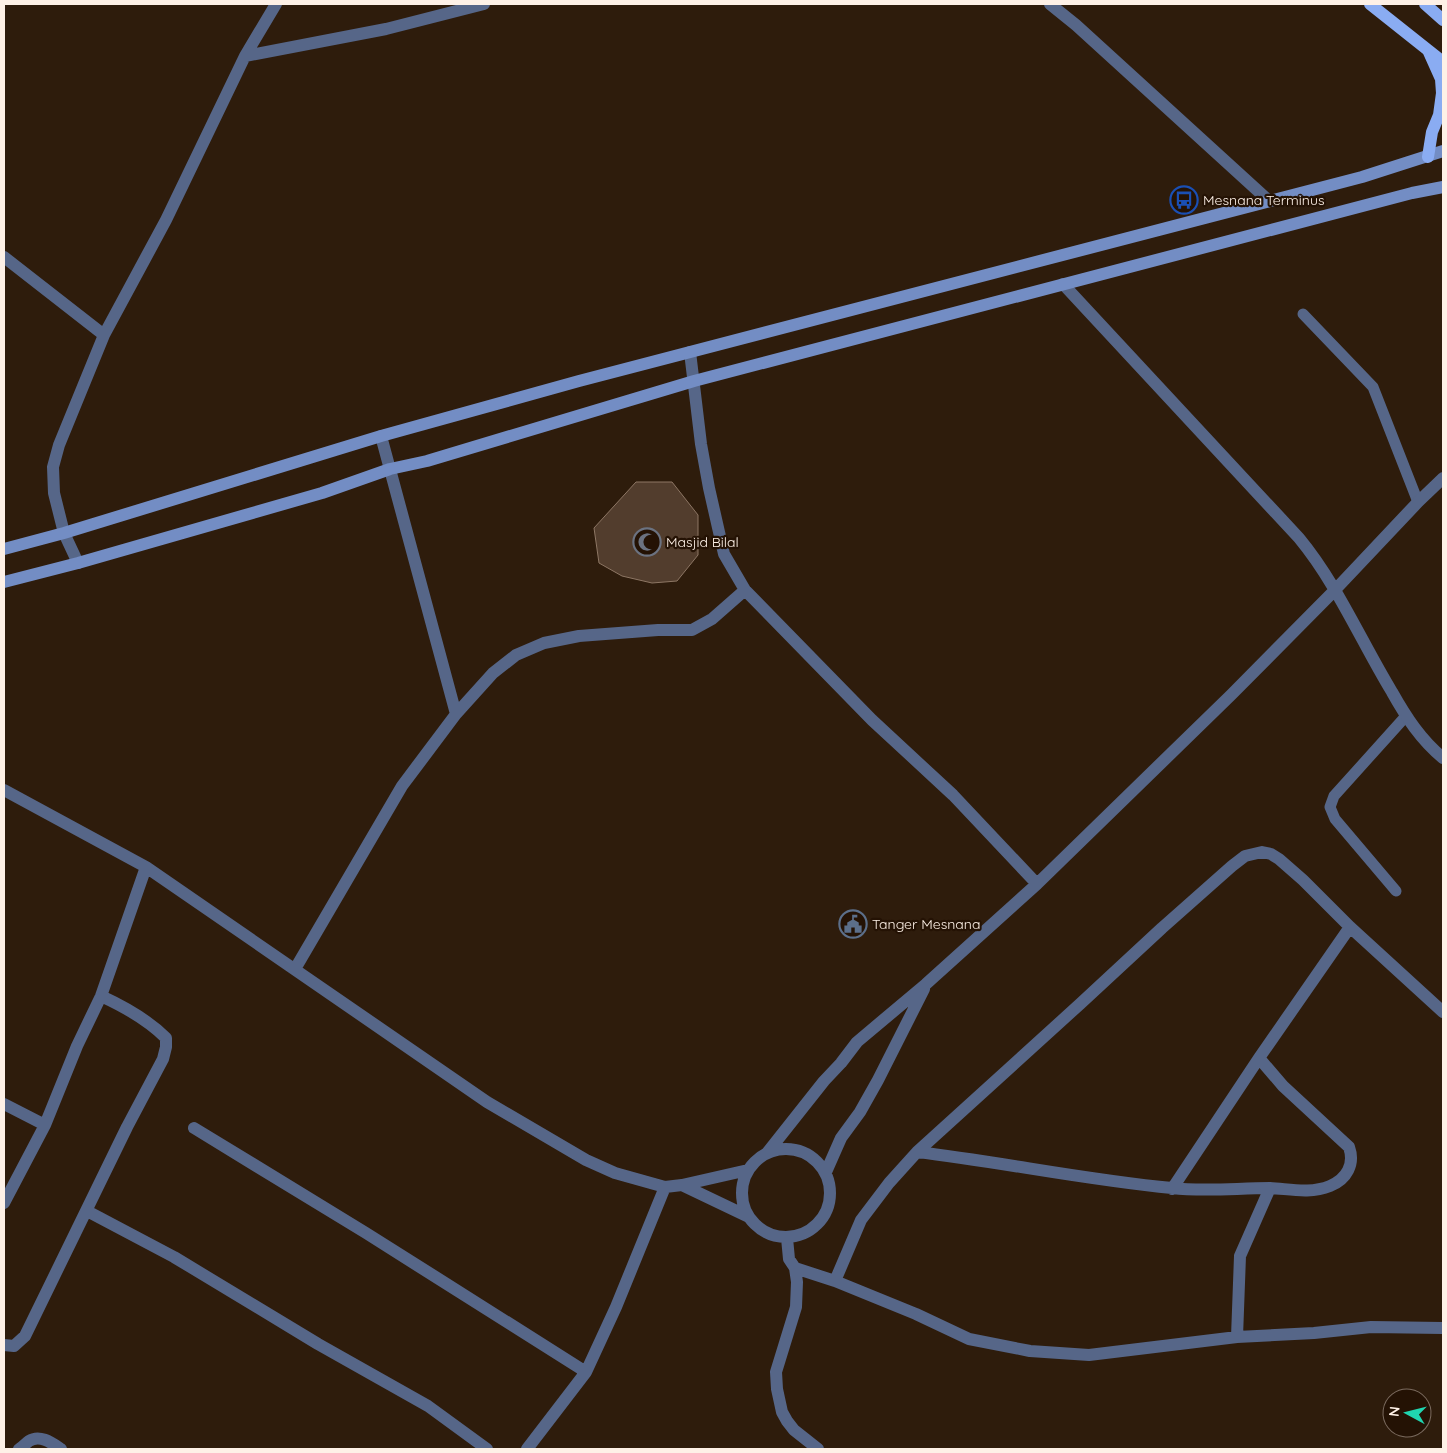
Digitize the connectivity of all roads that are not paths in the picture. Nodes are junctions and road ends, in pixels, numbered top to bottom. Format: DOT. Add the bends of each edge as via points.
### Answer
graph roads {
  1 [pos="276,4"];
  2 [pos="484,4"];
  3 [pos="1050,4"];
  4 [pos="1370,4"];
  5 [pos="1425,4"];
  6 [pos="1443,20"];
  7 [pos="1428,50"];
  8 [pos="245,56"];
  9 [pos="1443,62"];
  10 [pos="1443,151"];
  11 [pos="1428,157"];
  12 [pos="1443,187"];
  13 [pos="1268,200"];
  14 [pos="4,257"];
  15 [pos="1062,284"];
  16 [pos="1303,314"];
  17 [pos="104,335"];
  18 [pos="690,352"];
  19 [pos="694,381"];
  20 [pos="381,436"];
  21 [pos="390,470"];
  22 [pos="1443,478"];
  23 [pos="1418,502"];
  24 [pos="64,533"];
  25 [pos="4,549"];
  26 [pos="78,563"];
  27 [pos="4,582"];
  28 [pos="745,590"];
  29 [pos="1334,591"];
  30 [pos="456,714"];
  31 [pos="1406,716"];
  32 [pos="1443,758"];
  33 [pos="4,790"];
  34 [pos="146,867"];
  35 [pos="1037,884"];
  36 [pos="1396,892"];
  37 [pos="1350,928"];
  38 [pos="295,969"];
  39 [pos="926,984"];
  40 [pos="101,996"];
  41 [pos="1443,1012"];
  42 [pos="1259,1058"];
  43 [pos="4,1104"];
  44 [pos="45,1125"];
  45 [pos="194,1128"];
  46 [pos="917,1152"];
  47 [pos="767,1153"];
  48 [pos="748,1170"];
  49 [pos="826,1172"];
  50 [pos="682,1185"];
  51 [pos="665,1187"];
  52 [pos="1172,1188"];
  53 [pos="1270,1188"];
  54 [pos="4,1203"];
  55 [pos="87,1211"];
  56 [pos="749,1217"];
  57 [pos="812,1230"];
  58 [pos="787,1238"];
  59 [pos="792,1264"];
  60 [pos="835,1281"];
  61 [pos="1443,1328"];
  62 [pos="1237,1337"];
  63 [pos="4,1345"];
  64 [pos="586,1372"];
  65 [pos="19,1449"];
  66 [pos="61,1449"];
  67 [pos="487,1449"];
  68 [pos="527,1449"];
  69 [pos="818,1449"];
  1 -- 8 [label="street"];
  2 -- 8 [label="street" via="386,29"];
  3 -- 13 [label="street"];
  4 -- 7 [label="main road"];
  5 -- 6 [label="main road"];
  7 -- 9 [label="main road"];
  7 -- 11 [label="main road" via="1441,79 1442,93"];
  8 -- 17 [label="street" via="166,220"];
  10 -- 11 [label="main road"];
  11 -- 13 [label="main road"];
  12 -- 15 [label="main road" via="1412,192"];
  13 -- 18 [label="main road"];
  14 -- 17 [label="street"];
  15 -- 19 [label="main road"];
  15 -- 29 [label="street" via="1299,538"];
  16 -- 23 [label="lane" via="1373,387"];
  17 -- 24 [label="street" via="53,467 54,493"];
  18 -- 19 [label="street"];
  18 -- 20 [label="main road"];
  19 -- 21 [label="main road"];
  19 -- 28 [label="street" via="709,488 724,554"];
  20 -- 21 [label="street"];
  20 -- 24 [label="main road"];
  21 -- 26 [label="main road" via="322,493"];
  21 -- 30 [label="street"];
  22 -- 23 [label="street"];
  23 -- 29 [label="street"];
  24 -- 25 [label="main road"];
  24 -- 26 [label="street"];
  26 -- 27 [label="main road"];
  28 -- 30 [label="street" via="712,619 692,630 579,636 544,643 516,655 493,673"];
  28 -- 35 [label="street" via="872,720 953,795"];
  29 -- 31 [label="street"];
  29 -- 35 [label="street"];
  30 -- 38 [label="street" via="402,786"];
  31 -- 32 [label="street" via="1429,746"];
  31 -- 36 [label="lane" via="1334,796 1330,807 1335,819"];
  33 -- 34 [label="street"];
  34 -- 38 [label="street"];
  34 -- 40 [label="street"];
  35 -- 39 [label="street"];
  37 -- 41 [label="street"];
  37 -- 42 [label="street"];
  37 -- 46 [label="street" via="1303,880 1271,854 1262,852 1245,856"];
  38 -- 51 [label="street" via="487,1102 586,1160 615,1173"];
  39 -- 47 [label="street" via="857,1042"];
  39 -- 49 [label="street" via="878,1080 841,1138"];
  40 -- 44 [label="street"];
  40 -- 55 [label="street" via="140,1016 158,1030 166,1038 166,1047"];
  42 -- 52 [label="street"];
  42 -- 53 [label="street" via="1283,1086 1349,1147 1352,1158 1347,1174 1330,1186 1306,1191"];
  43 -- 44 [label="street"];
  44 -- 54 [label="street"];
  45 -- 64 [label="street"];
  46 -- 52 [label="street"];
  46 -- 60 [label="street" via="860,1220"];
  47 -- 48 [label="street"];
  47 -- 49 [label="street" via="778,1149 805,1152"];
  48 -- 50 [label="street"];
  48 -- 56 [label="street" via="742,1193"];
  49 -- 57 [label="street" via="831,1197 828,1210"];
  50 -- 51 [label="street"];
  50 -- 56 [label="street"];
  51 -- 64 [label="street"];
  52 -- 53 [label="street"];
  53 -- 62 [label="street" via="1240,1256"];
  55 -- 63 [label="street" via="25,1336 14,1346"];
  55 -- 67 [label="street" via="174,1257 428,1406"];
  56 -- 58 [label="street" via="765,1232"];
  57 -- 58 [label="street"];
  57 -- 59 [label="street"];
  58 -- 59 [label="street"];
  59 -- 60 [label="street"];
  59 -- 69 [label="street" via="797,1282 796,1308 776,1372 777,1389 787,1421"];
  60 -- 62 [label="street" via="969,1339 1030,1351 1089,1355"];
  61 -- 62 [label="street" via="1371,1327"];
  64 -- 68 [label="street"];
  65 -- 66 [label="street" via="37,1438"];
}
